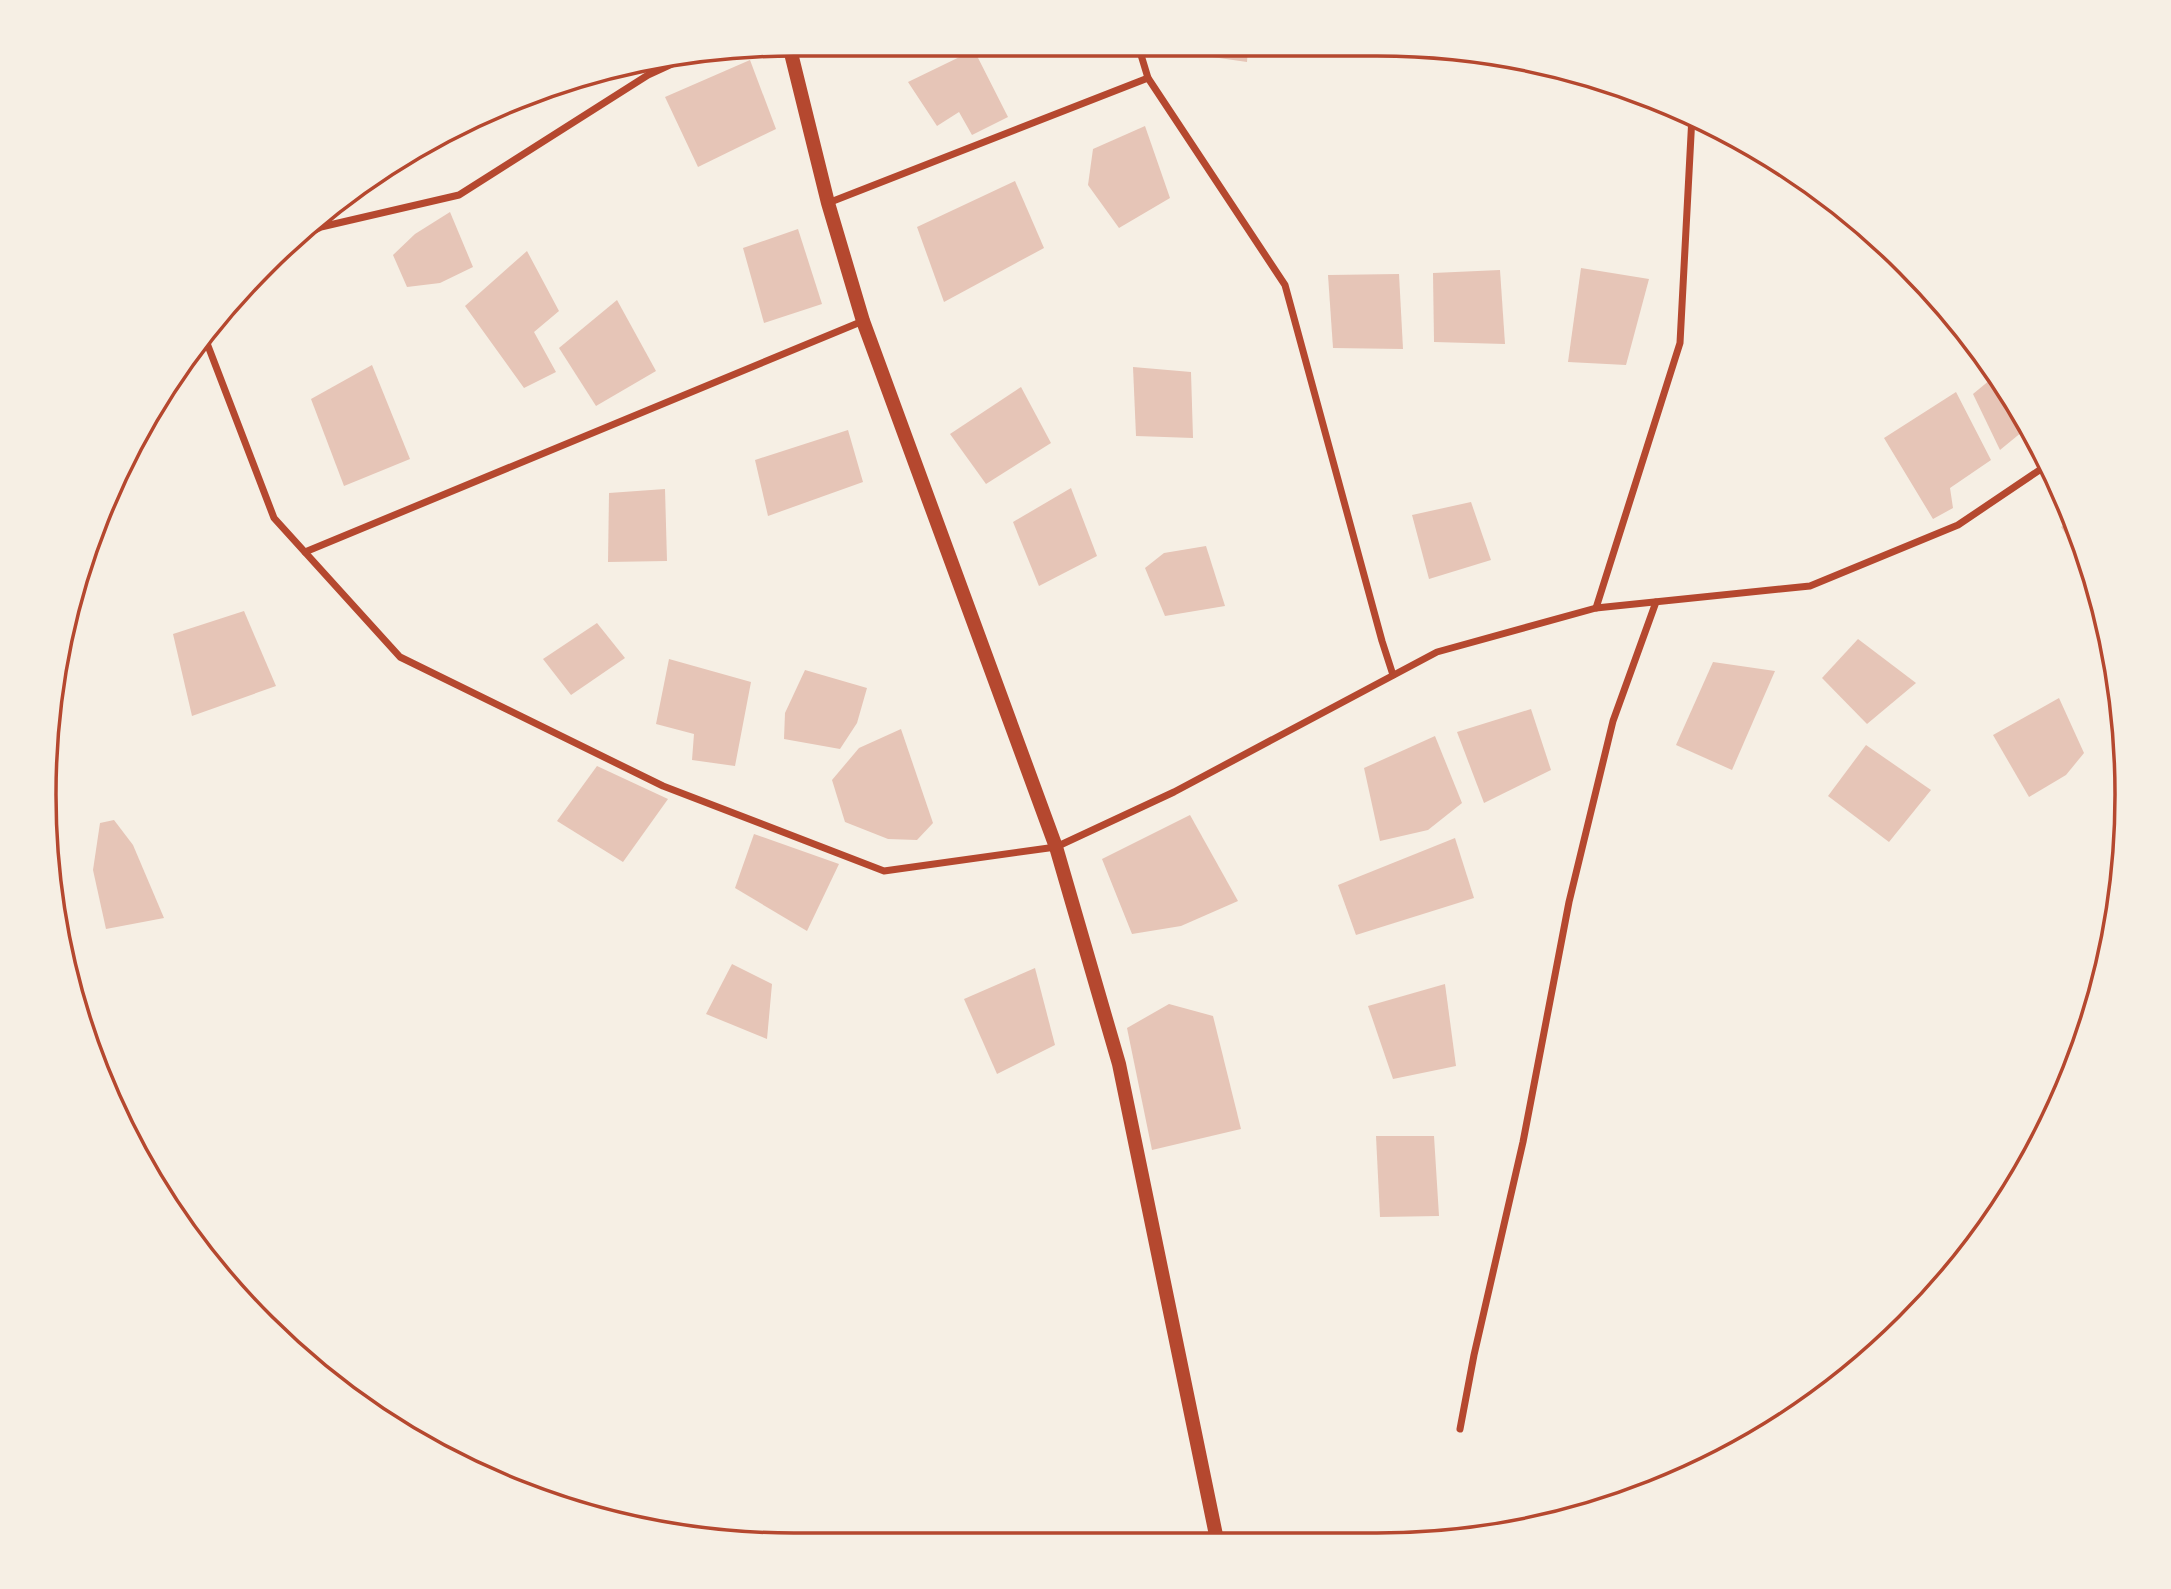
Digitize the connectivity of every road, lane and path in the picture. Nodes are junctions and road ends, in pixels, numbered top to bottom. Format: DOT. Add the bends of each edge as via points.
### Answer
graph roads {
  1 [pos="792,56"];
  2 [pos="1141,56"];
  3 [pos="664,68"];
  4 [pos="1148,78"];
  5 [pos="1691,127"];
  6 [pos="828,203"];
  7 [pos="324,226"];
  8 [pos="863,321"];
  9 [pos="208,346"];
  10 [pos="2040,470"];
  11 [pos="305,552"];
  12 [pos="1656,602"];
  13 [pos="1596,608"];
  14 [pos="1394,675"];
  15 [pos="1056,847"];
  16 [pos="1460,1429"];
  17 [pos="1215,1533"];
  1 -- 6 [label="main road"];
  2 -- 4 [label="street"];
  3 -- 7 [label="street" via="458,195"];
  4 -- 6 [label="street"];
  4 -- 14 [label="street" via="1285,285"];
  5 -- 13 [label="street" via="1680,343"];
  6 -- 8 [label="main road"];
  8 -- 11 [label="street"];
  8 -- 15 [label="main road"];
  9 -- 11 [label="street" via="274,518"];
  10 -- 12 [label="street" via="1958,525 1810,586"];
  11 -- 15 [label="street" via="400,657 663,786 884,871"];
  12 -- 13 [label="street"];
  12 -- 16 [label="street" via="1614,721 1569,902 1523,1142"];
  13 -- 14 [label="street" via="1437,652"];
  14 -- 15 [label="street" via="1174,792"];
  15 -- 17 [label="main road" via="1119,1064"];
}
